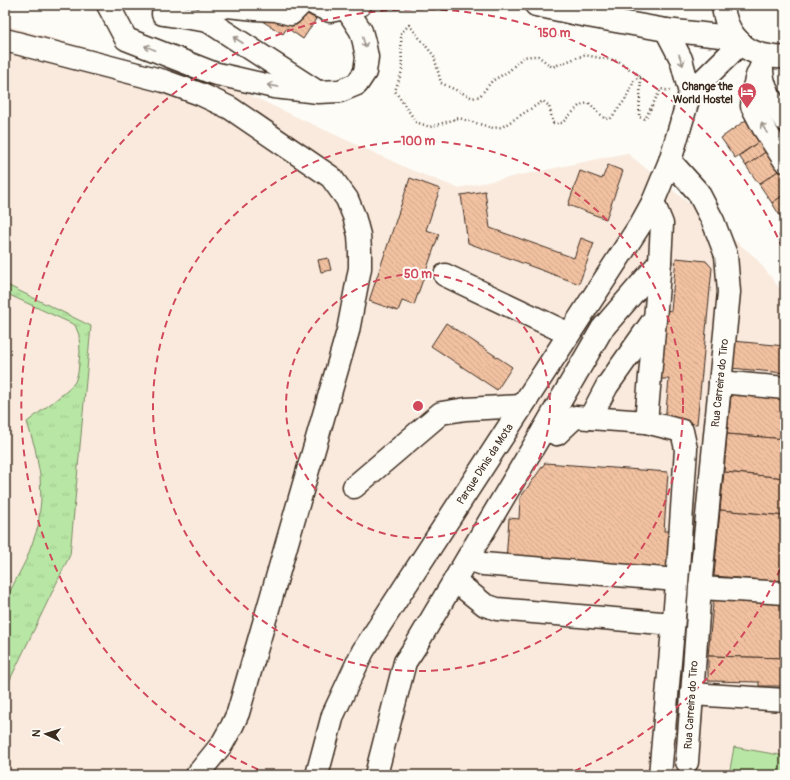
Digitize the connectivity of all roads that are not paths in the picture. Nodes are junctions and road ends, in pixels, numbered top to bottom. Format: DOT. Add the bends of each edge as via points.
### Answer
graph roads {
  1 [pos="108,5"];
  2 [pos="300,5"];
  3 [pos="316,5"];
  4 [pos="536,5"];
  5 [pos="353,6"];
  6 [pos="274,7"];
  7 [pos="581,10"];
  8 [pos="723,10"];
  9 [pos="163,14"];
  10 [pos="208,21"];
  11 [pos="666,30"];
  12 [pos="5,40"];
  13 [pos="739,41"];
  14 [pos="785,57"];
  15 [pos="762,61"];
  16 [pos="318,92"];
  17 [pos="777,92"];
  18 [pos="690,95"];
  19 [pos="785,120"];
  20 [pos="670,161"];
  21 [pos="785,161"];
  22 [pos="653,202"];
  23 [pos="660,262"];
  24 [pos="445,275"];
  25 [pos="655,318"];
  26 [pos="569,334"];
  27 [pos="720,382"];
  28 [pos="785,388"];
  29 [pos="522,406"];
  30 [pos="590,418"];
  31 [pos="646,422"];
  32 [pos="544,429"];
  33 [pos="354,487"];
  34 [pos="468,559"];
  35 [pos="678,580"];
  36 [pos="455,581"];
  37 [pos="700,588"];
  38 [pos="785,593"];
  39 [pos="674,624"];
  40 [pos="692,694"];
  41 [pos="785,700"];
  42 [pos="687,762"];
  43 [pos="197,775"];
  44 [pos="317,775"];
  45 [pos="376,775"];
  46 [pos="660,775"];
  16 -- 1 [label="street, one-way" via="274,87 213,73 126,39"];
  2 -- 6 [label="street" via="291,14"];
  3 -- 5 [label="street" via="330,11"];
  4 -- 7 [label="street"];
  5 -- 16 [label="street, one-way" via="367,57 365,72 357,84 340,91"];
  6 -- 10 [label="street" via="227,6 210,11"];
  7 -- 11 [label="street"];
  8 -- 11 [label="street" via="689,28"];
  8 -- 13 [label="street" via="731,32"];
  9 -- 10 [label="street"];
  16 -- 10 [label="street, one-way"];
  11 -- 13 [label="street" via="730,37"];
  11 -- 18 [label="street, one-way" via="681,59"];
  12 -- 43 [label="street" via="164,81 230,108 331,177 347,199 359,235 360,268 348,331 238,713 222,744"];
  13 -- 15 [label="street"];
  13 -- 18 [label="street"];
  14 -- 15 [label="street"];
  15 -- 17 [label="street" via="764,82"];
  21 -- 15 [label="street, one-way" via="752,106 754,87"];
  17 -- 19 [label="street" via="776,109"];
  18 -- 20 [label="street"];
  20 -- 22 [label="street, Parque Dinis da Mota"];
  20 -- 27 [label="street, Rua Carreira do Tiro" via="698,192 714,221 726,255 729,292"];
  22 -- 23 [label="street" via="662,224"];
  22 -- 26 [label="street, Parque Dinis da Mota"];
  23 -- 25 [label="street"];
  23 -- 32 [label="street" via="602,329"];
  24 -- 26 [label="street"];
  25 -- 30 [label="street" via="607,386"];
  25 -- 31 [label="street"];
  26 -- 29 [label="street, Parque Dinis da Mota"];
  27 -- 28 [label="street"];
  27 -- 37 [label="street, Rua Carreira do Tiro"];
  29 -- 33 [label="street" via="441,413"];
  29 -- 44 [label="street, Parque Dinis da Mota" via="363,651 332,715"];
  30 -- 31 [label="street"];
  30 -- 32 [label="street" via="575,417 557,434"];
  31 -- 35 [label="street" via="682,431 686,449"];
  32 -- 34 [label="street"];
  34 -- 35 [label="street" via="483,564"];
  34 -- 36 [label="street"];
  35 -- 39 [label="street"];
  36 -- 39 [label="street" via="485,605 497,610"];
  36 -- 45 [label="street" via="405,662"];
  37 -- 38 [label="street"];
  37 -- 40 [label="street, Rua Carreira do Tiro"];
  39 -- 46 [label="street"];
  40 -- 41 [label="street"];
  40 -- 42 [label="street, Rua Carreira do Tiro"];
}
